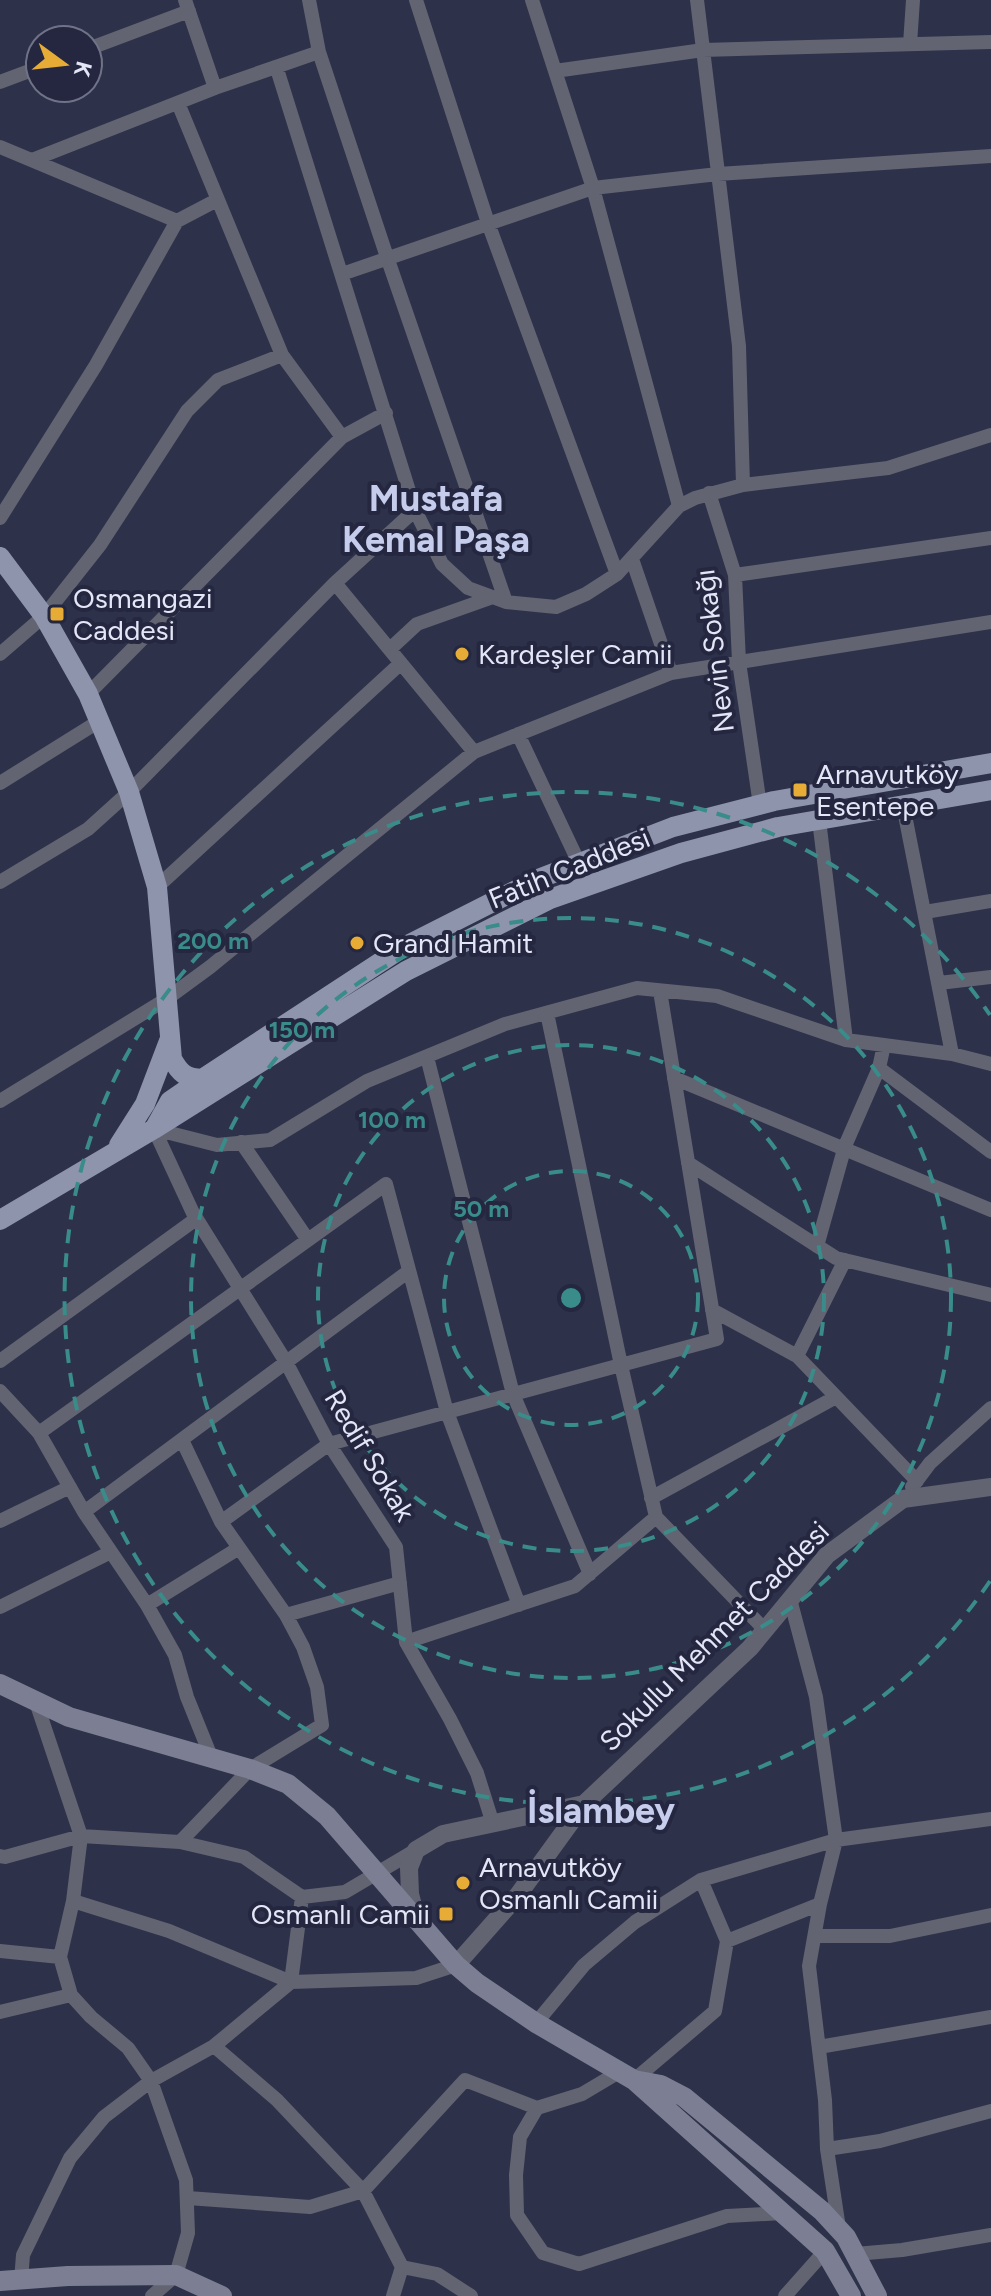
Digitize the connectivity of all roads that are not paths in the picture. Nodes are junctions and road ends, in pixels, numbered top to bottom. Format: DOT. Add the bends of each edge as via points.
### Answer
graph roads {
  1 [pos="309,0"];
  2 [pos="416,0"];
  3 [pos="532,0"];
  4 [pos="697,0"];
  5 [pos="913,0"];
  6 [pos="187,5"];
  7 [pos="104,42"];
  8 [pos="991,42"];
  9 [pos="910,44"];
  10 [pos="703,50"];
  11 [pos="319,52"];
  12 [pos="277,69"];
  13 [pos="555,71"];
  14 [pos="24,73"];
  15 [pos="0,82"];
  16 [pos="215,88"];
  17 [pos="178,103"];
  18 [pos="0,147"];
  19 [pos="991,156"];
  20 [pos="32,160"];
  21 [pos="718,174"];
  22 [pos="593,188"];
  23 [pos="217,200"];
  24 [pos="177,221"];
  25 [pos="488,223"];
  26 [pos="387,257"];
  27 [pos="342,274"];
  28 [pos="282,355"];
  29 [pos="386,413"];
  30 [pos="991,435"];
  31 [pos="342,437"];
  32 [pos="743,485"];
  33 [pos="709,493"];
  34 [pos="679,506"];
  35 [pos="415,510"];
  36 [pos="0,518"];
  37 [pos="991,538"];
  38 [pos="0,557"];
  39 [pos="632,559"];
  40 [pos="617,574"];
  41 [pos="735,575"];
  42 [pos="335,583"];
  43 [pos="499,599"];
  44 [pos="44,616"];
  45 [pos="991,622"];
  46 [pos="390,649"];
  47 [pos="0,654"];
  48 [pos="739,662"];
  49 [pos="401,663"];
  50 [pos="671,673"];
  51 [pos="88,694"];
  52 [pos="101,720"];
  53 [pos="518,734"];
  54 [pos="474,752"];
  55 [pos="991,763"];
  56 [pos="0,783"];
  57 [pos="991,790"];
  58 [pos="129,792"];
  59 [pos="760,805"];
  60 [pos="903,805"];
  61 [pos="819,820"];
  62 [pos="579,863"];
  63 [pos="0,882"];
  64 [pos="157,887"];
  65 [pos="991,901"];
  66 [pos="925,912"];
  67 [pos="991,977"];
  68 [pos="939,983"];
  69 [pos="660,991"];
  70 [pos="165,1000"];
  71 [pos="547,1013"];
  72 [pos="846,1040"];
  73 [pos="169,1041"];
  74 [pos="884,1045"];
  75 [pos="952,1054"];
  76 [pos="427,1057"];
  77 [pos="991,1064"];
  78 [pos="879,1068"];
  79 [pos="674,1078"];
  80 [pos="202,1079"];
  81 [pos="0,1101"];
  82 [pos="154,1129"];
  83 [pos="241,1142"];
  84 [pos="844,1150"];
  85 [pos="991,1152"];
  86 [pos="113,1153"];
  87 [pos="688,1163"];
  88 [pos="991,1210"];
  89 [pos="196,1219"];
  90 [pos="0,1220"];
  91 [pos="308,1240"];
  92 [pos="817,1246"];
  93 [pos="845,1260"];
  94 [pos="409,1271"];
  95 [pos="239,1289"];
  96 [pos="991,1295"];
  97 [pos="712,1310"];
  98 [pos="797,1356"];
  99 [pos="0,1361"];
  100 [pos="286,1362"];
  101 [pos="621,1365"];
  102 [pos="0,1391"];
  103 [pos="513,1394"];
  104 [pos="836,1397"];
  105 [pos="991,1408"];
  106 [pos="447,1412"];
  107 [pos="39,1433"];
  108 [pos="182,1440"];
  109 [pos="329,1444"];
  110 [pos="917,1481"];
  111 [pos="70,1487"];
  112 [pos="991,1487"];
  113 [pos="651,1498"];
  114 [pos="903,1499"];
  115 [pos="84,1512"];
  116 [pos="656,1517"];
  117 [pos="0,1521"];
  118 [pos="221,1522"];
  119 [pos="239,1548"];
  120 [pos="111,1552"];
  121 [pos="590,1574"];
  122 [pos="400,1583"];
  123 [pos="790,1599"];
  124 [pos="147,1605"];
  125 [pos="519,1605"];
  126 [pos="0,1607"];
  127 [pos="286,1615"];
  128 [pos="765,1630"];
  129 [pos="406,1642"];
  130 [pos="0,1684"];
  131 [pos="36,1702"];
  132 [pos="212,1759"];
  133 [pos="250,1769"];
  134 [pos="584,1804"];
  135 [pos="991,1819"];
  136 [pos="493,1824"];
  137 [pos="81,1836"];
  138 [pos="836,1840"];
  139 [pos="180,1842"];
  140 [pos="416,1850"];
  141 [pos="0,1856"];
  142 [pos="378,1872"];
  143 [pos="701,1880"];
  144 [pos="302,1897"];
  145 [pos="73,1901"];
  146 [pos="820,1904"];
  147 [pos="991,1915"];
  148 [pos="416,1917"];
  149 [pos="815,1936"];
  150 [pos="727,1941"];
  151 [pos="0,1951"];
  152 [pos="60,1957"];
  153 [pos="456,1965"];
  154 [pos="291,1982"];
  155 [pos="71,1995"];
  156 [pos="0,2012"];
  157 [pos="991,2017"];
  158 [pos="536,2023"];
  159 [pos="214,2046"];
  160 [pos="819,2047"];
  161 [pos="626,2076"];
  162 [pos="151,2081"];
  163 [pos="537,2108"];
  164 [pos="991,2111"];
  165 [pos="827,2149"];
  166 [pos="363,2191"];
  167 [pos="188,2198"];
  168 [pos="783,2213"];
  169 [pos="839,2229"];
  170 [pos="991,2235"];
  171 [pos="825,2251"];
  172 [pos="855,2254"];
  173 [pos="402,2267"];
  174 [pos="176,2275"];
  175 [pos="10,2281"];
  176 [pos="152,2296"];
  177 [pos="222,2296"];
  178 [pos="393,2296"];
  179 [pos="471,2296"];
  180 [pos="785,2296"];
  181 [pos="851,2296"];
  182 [pos="877,2296"];
  1 -- 11 [label="street"];
  2 -- 25 [label="street"];
  3 -- 13 [label="street"];
  4 -- 10 [label="street"];
  5 -- 9 [label="street"];
  6 -- 7 [label="street"];
  6 -- 16 [label="street"];
  8 -- 9 [label="street"];
  9 -- 10 [label="street"];
  10 -- 13 [label="street"];
  10 -- 21 [label="street"];
  11 -- 12 [label="street"];
  11 -- 26 [label="street"];
  12 -- 16 [label="street"];
  12 -- 27 [label="street"];
  13 -- 22 [label="street"];
  14 -- 15 [label="street"];
  16 -- 17 [label="street"];
  17 -- 20 [label="street"];
  17 -- 23 [label="street"];
  18 -- 20 [label="street"];
  19 -- 21 [label="street"];
  20 -- 24 [label="street"];
  21 -- 22 [label="street"];
  21 -- 32 [label="street" via="739,346"];
  22 -- 25 [label="street"];
  22 -- 34 [label="street"];
  23 -- 24 [label="street"];
  23 -- 28 [label="street"];
  24 -- 36 [label="street" via="96,365"];
  25 -- 26 [label="street"];
  25 -- 40 [label="street"];
  26 -- 27 [label="street"];
  26 -- 43 [label="street"];
  27 -- 29 [label="street"];
  28 -- 31 [label="street"];
  28 -- 44 [label="street" via="218,380 187,411 100,545"];
  29 -- 31 [label="street"];
  29 -- 35 [label="street"];
  30 -- 32 [label="street" via="888,468"];
  31 -- 51 [label="street"];
  32 -- 33 [label="street"];
  33 -- 34 [label="street"];
  33 -- 41 [label="street, Nevin Sokağı"];
  34 -- 39 [label="street"];
  35 -- 42 [label="street"];
  35 -- 43 [label="street" via="442,564 468,588"];
  37 -- 41 [label="street"];
  38 -- 44 [label="main road"];
  39 -- 40 [label="street"];
  39 -- 50 [label="street"];
  40 -- 43 [label="street" via="556,607"];
  41 -- 48 [label="street, Nevin Sokağı"];
  42 -- 46 [label="street"];
  42 -- 58 [label="street"];
  43 -- 46 [label="street" via="417,624"];
  44 -- 47 [label="street"];
  44 -- 51 [label="main road"];
  45 -- 48 [label="street"];
  46 -- 49 [label="street"];
  48 -- 50 [label="street"];
  48 -- 59 [label="street, Nevin Sokağı"];
  49 -- 54 [label="street"];
  49 -- 64 [label="street"];
  50 -- 53 [label="street"];
  51 -- 52 [label="main road"];
  52 -- 56 [label="street"];
  52 -- 58 [label="main road"];
  53 -- 54 [label="street"];
  53 -- 62 [label="street"];
  54 -- 70 [label="street"];
  55 -- 59 [label="main road"];
  57 -- 60 [label="main road, Fatih Caddesi"];
  58 -- 63 [label="street" via="88,829"];
  58 -- 64 [label="main road"];
  59 -- 62 [label="main road" via="673,827"];
  60 -- 61 [label="main road, Fatih Caddesi"];
  60 -- 66 [label="street"];
  61 -- 72 [label="street"];
  61 -- 82 [label="main road, Fatih Caddesi" via="681,853 550,899 406,971"];
  62 -- 80 [label="main road" via="402,948"];
  64 -- 70 [label="main road"];
  65 -- 66 [label="street"];
  66 -- 68 [label="street"];
  67 -- 68 [label="street"];
  68 -- 75 [label="street"];
  69 -- 71 [label="street" via="637,988"];
  69 -- 72 [label="street" via="717,996"];
  69 -- 79 [label="street"];
  70 -- 73 [label="main road"];
  70 -- 81 [label="street"];
  71 -- 76 [label="street" via="505,1024"];
  71 -- 101 [label="street"];
  72 -- 74 [label="street"];
  73 -- 80 [label="main road" via="180,1073"];
  73 -- 86 [label="main road" via="145,1104"];
  74 -- 75 [label="street"];
  74 -- 78 [label="street"];
  75 -- 77 [label="street"];
  76 -- 83 [label="street" via="367,1081 270,1140"];
  76 -- 103 [label="street"];
  78 -- 84 [label="street"];
  78 -- 85 [label="street"];
  79 -- 84 [label="street"];
  79 -- 87 [label="street"];
  80 -- 82 [label="main road" via="170,1101"];
  82 -- 83 [label="street" via="217,1145"];
  82 -- 86 [label="main road, Fatih Caddesi"];
  82 -- 89 [label="street, Redif Sokak"];
  83 -- 91 [label="street"];
  84 -- 88 [label="street"];
  84 -- 92 [label="street"];
  86 -- 90 [label="main road, Fatih Caddesi"];
  87 -- 92 [label="street"];
  87 -- 97 [label="street"];
  89 -- 95 [label="street, Redif Sokak"];
  89 -- 99 [label="street"];
  91 -- 94 [label="street" via="386,1184"];
  91 -- 95 [label="street"];
  92 -- 93 [label="street"];
  93 -- 96 [label="street"];
  93 -- 98 [label="street"];
  94 -- 100 [label="street"];
  94 -- 106 [label="street"];
  95 -- 100 [label="street, Redif Sokak"];
  95 -- 107 [label="street"];
  97 -- 98 [label="street"];
  97 -- 101 [label="street" via="717,1339"];
  98 -- 104 [label="street"];
  100 -- 108 [label="street"];
  100 -- 109 [label="street, Redif Sokak"];
  101 -- 103 [label="street"];
  101 -- 113 [label="street"];
  102 -- 107 [label="street"];
  103 -- 106 [label="street"];
  103 -- 121 [label="street"];
  104 -- 110 [label="street"];
  104 -- 113 [label="street"];
  105 -- 110 [label="street"];
  106 -- 109 [label="street"];
  106 -- 125 [label="street"];
  107 -- 111 [label="street"];
  108 -- 115 [label="street"];
  108 -- 118 [label="street"];
  109 -- 118 [label="street"];
  109 -- 122 [label="street, Redif Sokak" via="396,1547"];
  110 -- 114 [label="street"];
  111 -- 115 [label="street"];
  111 -- 117 [label="street"];
  112 -- 114 [label="street, Sokullu Mehmet Caddesi"];
  113 -- 116 [label="street"];
  114 -- 123 [label="street, Sokullu Mehmet Caddesi" via="827,1555"];
  115 -- 120 [label="street"];
  116 -- 121 [label="street"];
  116 -- 128 [label="street"];
  118 -- 119 [label="street"];
  119 -- 124 [label="street"];
  119 -- 127 [label="street"];
  120 -- 124 [label="street"];
  120 -- 126 [label="street"];
  121 -- 125 [label="street" via="575,1586"];
  122 -- 127 [label="street"];
  122 -- 129 [label="street, Redif Sokak"];
  123 -- 128 [label="street, Sokullu Mehmet Caddesi"];
  123 -- 138 [label="street" via="816,1697"];
  124 -- 132 [label="street" via="175,1655"];
  125 -- 129 [label="street"];
  127 -- 133 [label="street" via="317,1687 322,1725"];
  128 -- 134 [label="street, Sokullu Mehmet Caddesi"];
  129 -- 136 [label="street, Redif Sokak" via="477,1773"];
  130 -- 131 [label="main road"];
  131 -- 132 [label="main road" via="98,1727"];
  131 -- 137 [label="street"];
  132 -- 133 [label="main road"];
  133 -- 139 [label="street"];
  133 -- 142 [label="main road" via="307,1798"];
  134 -- 136 [label="street"];
  134 -- 153 [label="street, Sokullu Mehmet Caddesi" via="518,1895"];
  135 -- 138 [label="street"];
  136 -- 140 [label="street" via="443,1834"];
  137 -- 139 [label="street"];
  137 -- 141 [label="street"];
  137 -- 145 [label="street"];
  138 -- 143 [label="street"];
  138 -- 146 [label="street"];
  139 -- 144 [label="street" via="244,1857"];
  140 -- 142 [label="street"];
  140 -- 148 [label="street" via="409,1868"];
  142 -- 144 [label="street" via="345,1892"];
  142 -- 148 [label="main road"];
  143 -- 150 [label="street"];
  143 -- 158 [label="street" via="635,1922 584,1965"];
  144 -- 154 [label="street"];
  145 -- 152 [label="street"];
  145 -- 154 [label="street" via="169,1931"];
  146 -- 149 [label="street"];
  146 -- 150 [label="street"];
  147 -- 149 [label="street" via="890,1936"];
  148 -- 153 [label="main road"];
  149 -- 160 [label="street" via="809,1966"];
  150 -- 161 [label="street" via="715,2011"];
  151 -- 152 [label="street"];
  152 -- 155 [label="street"];
  153 -- 154 [label="street" via="416,1978"];
  153 -- 158 [label="main road"];
  154 -- 159 [label="street"];
  155 -- 156 [label="street"];
  155 -- 162 [label="street" via="128,2048"];
  157 -- 160 [label="street"];
  158 -- 161 [label="main road"];
  159 -- 162 [label="street"];
  159 -- 166 [label="street" via="277,2100"];
  160 -- 165 [label="street"];
  161 -- 163 [label="street"];
  161 -- 168 [label="main road"];
  161 -- 169 [label="main road" via="684,2097"];
  162 -- 167 [label="street"];
  162 -- 175 [label="street" via="104,2117 70,2158"];
  163 -- 166 [label="street" via="465,2080"];
  163 -- 168 [label="street" via="520,2137 517,2215 543,2253 579,2264 727,2216"];
  164 -- 165 [label="street" via="880,2141"];
  165 -- 169 [label="street"];
  166 -- 167 [label="street" via="310,2207"];
  166 -- 173 [label="street"];
  167 -- 174 [label="street" via="188,2233"];
  168 -- 171 [label="main road"];
  169 -- 172 [label="main road"];
  170 -- 172 [label="street"];
  171 -- 180 [label="street"];
  171 -- 181 [label="main road"];
  172 -- 182 [label="main road"];
  173 -- 178 [label="street"];
  173 -- 179 [label="street" via="437,2274"];
  174 -- 175 [label="main road"];
  174 -- 176 [label="street"];
  174 -- 177 [label="main road"];
}
